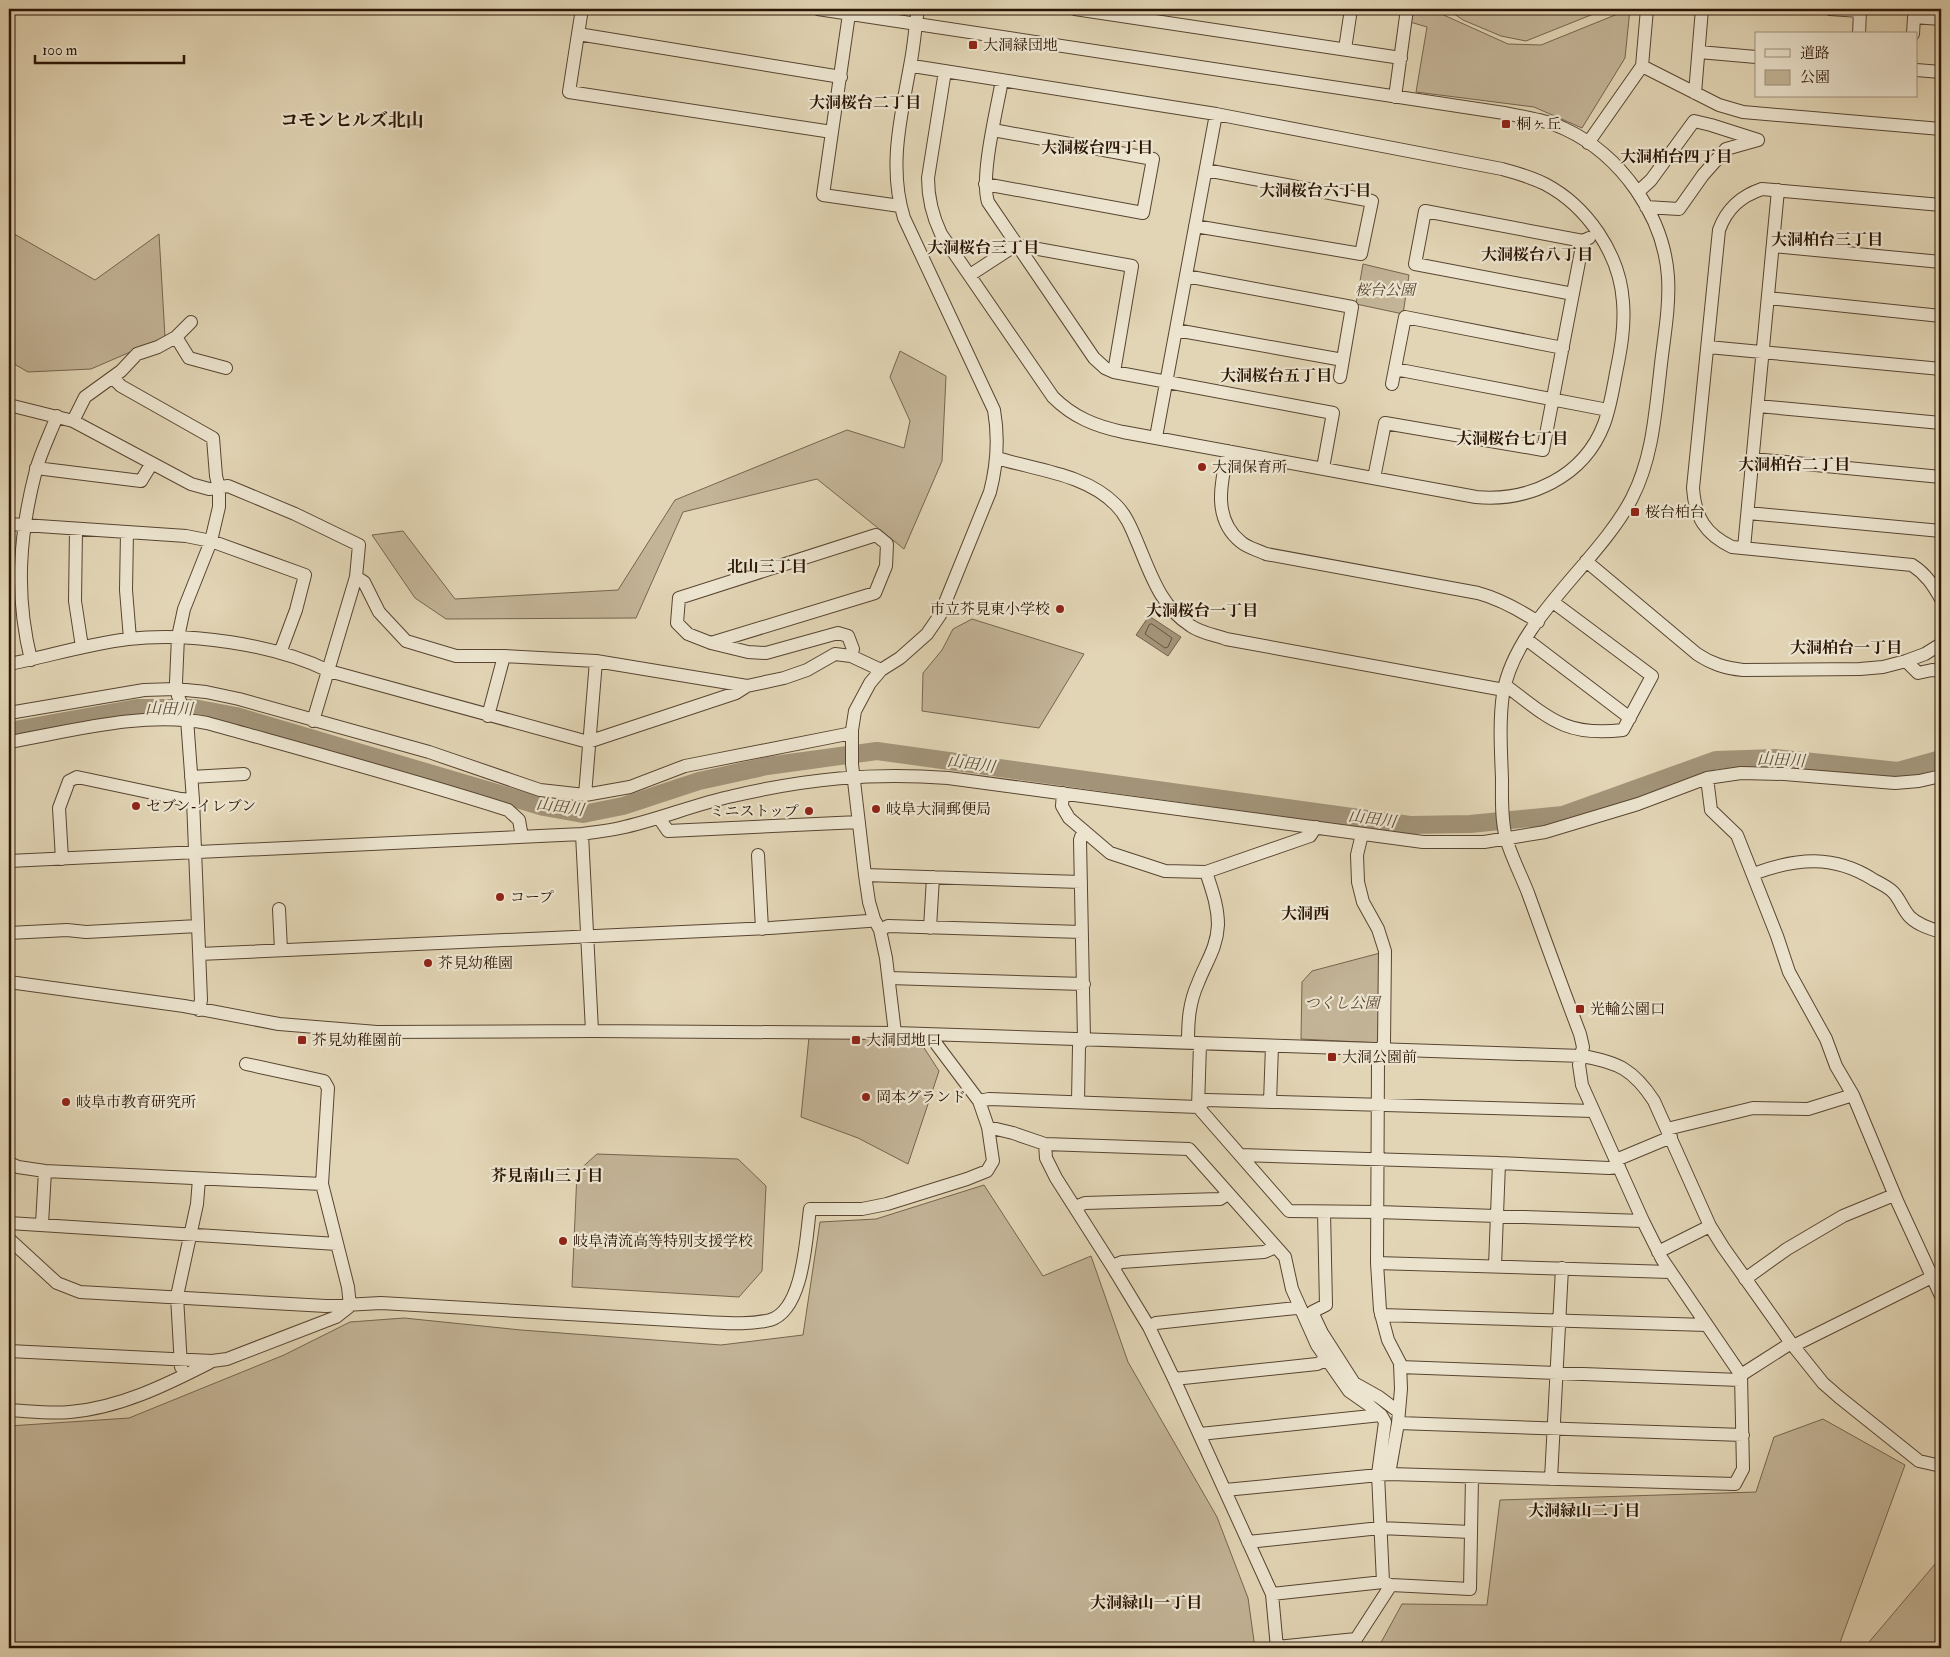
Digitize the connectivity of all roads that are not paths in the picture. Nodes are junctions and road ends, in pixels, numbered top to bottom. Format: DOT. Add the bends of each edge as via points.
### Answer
graph roads {
  1 [pos="582,9"];
  2 [pos="818,9"];
  3 [pos="918,9"];
  4 [pos="1075,9"];
  5 [pos="1352,9"];
  6 [pos="1407,9"];
  7 [pos="1647,9"];
  8 [pos="1702,9"];
  9 [pos="1830,9"];
  10 [pos="849,14"];
  11 [pos="1941,19"];
  12 [pos="917,24"];
  13 [pos="1859,32"];
  14 [pos="1913,32"];
  15 [pos="578,34"];
  16 [pos="1345,49"];
  17 [pos="1699,52"];
  18 [pos="1755,57"];
  19 [pos="1401,58"];
  20 [pos="910,66"];
  21 [pos="1642,66"];
  22 [pos="1918,70"];
  23 [pos="945,71"];
  24 [pos="1941,72"];
  25 [pos="841,77"];
  26 [pos="1002,80"];
  27 [pos="1695,93"];
  28 [pos="1395,97"];
  29 [pos="1216,114"];
  30 [pos="1941,129"];
  31 [pos="993,130"];
  32 [pos="832,132"];
  33 [pos="1588,143"];
  34 [pos="1206,170"];
  35 [pos="985,184"];
  36 [pos="1778,190"];
  37 [pos="1638,192"];
  38 [pos="1941,205"];
  39 [pos="900,206"];
  40 [pos="1646,207"];
  41 [pos="1196,226"];
  42 [pos="1598,233"];
  43 [pos="1583,241"];
  44 [pos="1016,245"];
  45 [pos="1773,246"];
  46 [pos="1941,262"];
  47 [pos="970,276"];
  48 [pos="1186,276"];
  49 [pos="1573,294"];
  50 [pos="1768,298"];
  51 [pos="1941,316"];
  52 [pos="192,322"];
  53 [pos="1176,330"];
  54 [pos="176,337"];
  55 [pos="1708,347"];
  56 [pos="1562,348"];
  57 [pos="1763,352"];
  58 [pos="1343,360"];
  59 [pos="226,368"];
  60 [pos="1395,369"];
  61 [pos="1941,369"];
  62 [pos="1114,372"];
  63 [pos="1340,377"];
  64 [pos="113,378"];
  65 [pos="1166,381"];
  66 [pos="1392,384"];
  67 [pos="1553,399"];
  68 [pos="9,404"];
  69 [pos="1758,406"];
  70 [pos="1608,410"];
  71 [pos="57,416"];
  72 [pos="73,420"];
  73 [pos="1941,423"];
  74 [pos="1156,437"];
  75 [pos="1228,451"];
  76 [pos="996,458"];
  77 [pos="1753,459"];
  78 [pos="152,463"];
  79 [pos="36,468"];
  80 [pos="1323,468"];
  81 [pos="1941,477"];
  82 [pos="1374,478"];
  83 [pos="220,488"];
  84 [pos="1748,513"];
  85 [pos="9,524"];
  86 [pos="24,525"];
  87 [pos="76,529"];
  88 [pos="1941,530"];
  89 [pos="127,532"];
  90 [pos="211,541"];
  91 [pos="1744,548"];
  92 [pos="1586,561"];
  93 [pos="356,578"];
  94 [pos="1937,581"];
  95 [pos="1941,599"];
  96 [pos="1553,602"];
  97 [pos="1538,622"];
  98 [pos="178,637"];
  99 [pos="130,639"];
  100 [pos="1526,639"];
  101 [pos="710,643"];
  102 [pos="1941,644"];
  103 [pos="82,647"];
  104 [pos="280,653"];
  105 [pos="504,656"];
  106 [pos="851,656"];
  107 [pos="31,660"];
  108 [pos="596,661"];
  109 [pos="1906,661"];
  110 [pos="9,664"];
  111 [pos="882,670"];
  112 [pos="329,671"];
  113 [pos="1941,671"];
  114 [pos="747,686"];
  115 [pos="1504,688"];
  116 [pos="178,693"];
  117 [pos="9,713"];
  118 [pos="186,716"];
  119 [pos="488,716"];
  120 [pos="1630,718"];
  121 [pos="313,721"];
  122 [pos="851,738"];
  123 [pos="9,742"];
  124 [pos="588,742"];
  125 [pos="852,770"];
  126 [pos="244,774"];
  127 [pos="191,776"];
  128 [pos="1941,776"];
  129 [pos="1707,778"];
  130 [pos="1063,793"];
  131 [pos="585,795"];
  132 [pos="193,800"];
  133 [pos="659,818"];
  134 [pos="859,822"];
  135 [pos="1316,827"];
  136 [pos="1083,831"];
  137 [pos="1506,833"];
  138 [pos="582,834"];
  139 [pos="1362,834"];
  140 [pos="522,837"];
  141 [pos="195,852"];
  142 [pos="758,855"];
  143 [pos="62,859"];
  144 [pos="9,861"];
  145 [pos="1206,872"];
  146 [pos="1753,874"];
  147 [pos="865,875"];
  148 [pos="933,877"];
  149 [pos="1081,882"];
  150 [pos="279,908"];
  151 [pos="877,925"];
  152 [pos="198,926"];
  153 [pos="762,928"];
  154 [pos="930,928"];
  155 [pos="1082,932"];
  156 [pos="1941,932"];
  157 [pos="9,934"];
  158 [pos="587,936"];
  159 [pos="282,950"];
  160 [pos="199,954"];
  161 [pos="888,978"];
  162 [pos="9,982"];
  163 [pos="1084,984"];
  164 [pos="199,1010"];
  165 [pos="592,1031"];
  166 [pos="895,1033"];
  167 [pos="932,1035"];
  168 [pos="1084,1039"];
  169 [pos="1194,1044"];
  170 [pos="1272,1046"];
  171 [pos="1381,1050"];
  172 [pos="1582,1056"];
  173 [pos="246,1064"];
  174 [pos="1853,1095"];
  175 [pos="979,1101"];
  176 [pos="1078,1101"];
  177 [pos="1270,1102"];
  178 [pos="1377,1106"];
  179 [pos="1198,1107"];
  180 [pos="1593,1112"];
  181 [pos="988,1127"];
  182 [pos="1669,1133"];
  183 [pos="1045,1144"];
  184 [pos="1240,1155"];
  185 [pos="1377,1159"];
  186 [pos="9,1162"];
  187 [pos="1499,1163"];
  188 [pos="1617,1164"];
  189 [pos="45,1170"];
  190 [pos="198,1179"];
  191 [pos="322,1184"];
  192 [pos="1228,1194"];
  193 [pos="1894,1195"];
  194 [pos="1075,1207"];
  195 [pos="1324,1212"];
  196 [pos="1378,1212"];
  197 [pos="1497,1216"];
  198 [pos="1642,1221"];
  199 [pos="9,1223"];
  200 [pos="42,1224"];
  201 [pos="1710,1226"];
  202 [pos="190,1236"];
  203 [pos="9,1239"];
  204 [pos="337,1244"];
  205 [pos="1276,1247"];
  206 [pos="1658,1252"];
  207 [pos="1377,1264"];
  208 [pos="1112,1266"];
  209 [pos="1495,1266"];
  210 [pos="1562,1268"];
  211 [pos="1670,1272"];
  212 [pos="1932,1277"];
  213 [pos="1745,1278"];
  214 [pos="177,1296"];
  215 [pos="1941,1296"];
  216 [pos="350,1306"];
  217 [pos="1299,1306"];
  218 [pos="1381,1315"];
  219 [pos="1559,1320"];
  220 [pos="1706,1325"];
  221 [pos="1149,1327"];
  222 [pos="1792,1345"];
  223 [pos="9,1351"];
  224 [pos="180,1360"];
  225 [pos="1326,1360"];
  226 [pos="212,1361"];
  227 [pos="1400,1367"];
  228 [pos="1557,1373"];
  229 [pos="181,1377"];
  230 [pos="1740,1377"];
  231 [pos="1174,1379"];
  232 [pos="9,1410"];
  233 [pos="1381,1415"];
  234 [pos="1398,1418"];
  235 [pos="1554,1428"];
  236 [pos="1200,1434"];
  237 [pos="1743,1434"];
  238 [pos="1941,1466"];
  239 [pos="1383,1474"];
  240 [pos="1472,1477"];
  241 [pos="1551,1478"];
  242 [pos="1225,1490"];
  243 [pos="1380,1528"];
  244 [pos="1471,1532"];
  245 [pos="1248,1542"];
  246 [pos="1387,1584"];
  247 [pos="1272,1594"];
  248 [pos="1353,1644"];
  249 [pos="1277,1648"];
  1 -- 15 [label="street"];
  2 -- 10 [label="street"];
  3 -- 12 [label="street"];
  4 -- 16 [label="street"];
  5 -- 16 [label="street"];
  6 -- 19 [label="street"];
  7 -- 21 [label="street"];
  8 -- 17 [label="street"];
  9 -- 13 [label="street" via="1860,11"];
  10 -- 12 [label="street"];
  10 -- 25 [label="street"];
  11 -- 14 [label="street" via="1914,17"];
  12 -- 20 [label="street"];
  12 -- 28 [label="street"];
  15 -- 25 [label="street"];
  15 -- 32 [label="street" via="570,92"];
  16 -- 19 [label="street"];
  17 -- 18 [label="street"];
  17 -- 27 [label="street"];
  19 -- 28 [label="street"];
  20 -- 23 [label="street"];
  20 -- 39 [label="street" via="896,149"];
  21 -- 27 [label="street"];
  21 -- 33 [label="street"];
  22 -- 24 [label="street"];
  23 -- 26 [label="street"];
  23 -- 47 [label="street" via="928,196 941,234"];
  25 -- 32 [label="street"];
  26 -- 29 [label="street"];
  26 -- 31 [label="street"];
  27 -- 30 [label="street" via="1742,112"];
  28 -- 33 [label="street" via="1540,120 1567,130"];
  29 -- 34 [label="street"];
  29 -- 42 [label="street" via="1523,174 1562,194"];
  31 -- 35 [label="street"];
  31 -- 35 [label="street" via="1153,160 1142,213"];
  32 -- 39 [label="street" via="823,195"];
  33 -- 37 [label="street" via="1619,169"];
  34 -- 41 [label="street"];
  34 -- 41 [label="street" via="1372,201 1361,254"];
  35 -- 44 [label="street" via="988,202"];
  36 -- 38 [label="street"];
  36 -- 45 [label="street"];
  36 -- 55 [label="street" via="1762,189 1747,194 1722,220"];
  37 -- 40 [label="street"];
  37 -- 40 [label="street" via="1651,180 1694,121 1758,140 1726,149 1703,174 1680,210"];
  39 -- 76 [label="street" via="994,410"];
  40 -- 92 [label="street" via="1657,228 1668,277 1652,444 1632,499"];
  41 -- 48 [label="street"];
  42 -- 43 [label="street"];
  42 -- 70 [label="street" via="1611,254 1623,301 1622,340"];
  43 -- 49 [label="street"];
  43 -- 49 [label="street" via="1425,211 1415,264"];
  44 -- 47 [label="street"];
  44 -- 62 [label="street" via="1094,358"];
  44 -- 62 [label="street" via="1132,266"];
  45 -- 46 [label="street"];
  45 -- 50 [label="street"];
  47 -- 74 [label="street" via="1053,397 1066,410 1105,428"];
  48 -- 53 [label="street"];
  48 -- 58 [label="street" via="1352,307"];
  49 -- 56 [label="street"];
  50 -- 51 [label="street"];
  50 -- 57 [label="street"];
  52 -- 54 [label="street"];
  53 -- 58 [label="street"];
  53 -- 65 [label="street"];
  54 -- 59 [label="street" via="189,358"];
  54 -- 64 [label="street" via="137,354"];
  55 -- 57 [label="street"];
  55 -- 91 [label="street" via="1693,488 1695,506 1710,531 1732,547"];
  56 -- 60 [label="street" via="1405,317"];
  56 -- 67 [label="street"];
  57 -- 61 [label="street"];
  57 -- 69 [label="street"];
  58 -- 63 [label="street"];
  60 -- 66 [label="street"];
  60 -- 67 [label="street"];
  62 -- 65 [label="street"];
  64 -- 72 [label="street" via="85,397"];
  64 -- 83 [label="street" via="121,386 213,438"];
  65 -- 74 [label="street"];
  65 -- 80 [label="street" via="1333,413"];
  67 -- 70 [label="street"];
  67 -- 82 [label="street" via="1543,450 1385,423"];
  68 -- 71 [label="street"];
  69 -- 73 [label="street"];
  69 -- 77 [label="street"];
  70 -- 82 [label="street" via="1592,446 1577,464 1561,477 1527,494 1495,499"];
  71 -- 72 [label="street"];
  71 -- 79 [label="street"];
  72 -- 78 [label="street"];
  74 -- 75 [label="street"];
  75 -- 80 [label="street"];
  75 -- 97 [label="street" via="1221,488 1222,508 1228,526 1240,542 1266,554 1478,593 1510,605"];
  76 -- 111 [label="street" via="990,492 940,615 928,634"];
  76 -- 115 [label="street" via="1084,484 1116,505 1128,521 1158,592 1171,610 1191,626 1226,638"];
  77 -- 81 [label="street"];
  77 -- 84 [label="street"];
  78 -- 79 [label="street" via="141,481"];
  78 -- 83 [label="street" via="191,484"];
  79 -- 86 [label="street"];
  80 -- 82 [label="street"];
  83 -- 90 [label="street"];
  83 -- 93 [label="street" via="228,486 359,545"];
  84 -- 88 [label="street"];
  84 -- 91 [label="street"];
  85 -- 86 [label="street"];
  86 -- 87 [label="street"];
  86 -- 107 [label="street" via="20,600"];
  87 -- 89 [label="street"];
  87 -- 103 [label="street" via="75,601"];
  89 -- 90 [label="street"];
  89 -- 99 [label="street" via="126,590"];
  90 -- 98 [label="street" via="184,609"];
  90 -- 104 [label="street" via="305,575"];
  91 -- 94 [label="street" via="1912,565"];
  92 -- 96 [label="street"];
  92 -- 109 [label="street" via="1697,654 1726,668 1860,669"];
  93 -- 105 [label="street" via="364,582 380,612 406,641 456,656"];
  93 -- 112 [label="street"];
  94 -- 95 [label="street"];
  96 -- 97 [label="street"];
  96 -- 120 [label="street" via="1652,676"];
  97 -- 100 [label="street"];
  98 -- 99 [label="street"];
  98 -- 104 [label="street" via="240,644"];
  98 -- 116 [label="street"];
  99 -- 103 [label="street"];
  100 -- 115 [label="street"];
  100 -- 120 [label="street"];
  101 -- 101 [label="street" via="874,592 886,566 887,544 876,536 679,598 677,623 688,634"];
  101 -- 106 [label="street" via="766,653 838,633 848,636 853,650"];
  102 -- 109 [label="street"];
  103 -- 107 [label="street"];
  104 -- 112 [label="street"];
  105 -- 108 [label="street"];
  105 -- 119 [label="street"];
  106 -- 111 [label="street"];
  106 -- 114 [label="street" via="835,654 807,670"];
  107 -- 110 [label="street"];
  108 -- 114 [label="street"];
  108 -- 124 [label="street"];
  109 -- 113 [label="street" via="1918,673"];
  111 -- 122 [label="street" via="870,682 854,711"];
  112 -- 119 [label="street"];
  112 -- 121 [label="street"];
  114 -- 124 [label="street" via="736,693"];
  115 -- 120 [label="street" via="1554,722 1582,731 1623,730"];
  115 -- 137 [label="street" via="1500,727"];
  116 -- 117 [label="street" via="144,690"];
  116 -- 118 [label="street"];
  116 -- 121 [label="street" via="206,692"];
  118 -- 123 [label="street"];
  118 -- 127 [label="street"];
  118 -- 140 [label="street" via="508,810 519,820"];
  119 -- 124 [label="street"];
  121 -- 131 [label="street" via="429,752 540,790"];
  122 -- 125 [label="street"];
  122 -- 131 [label="street" via="685,766 630,787"];
  124 -- 131 [label="street"];
  125 -- 130 [label="street"];
  125 -- 133 [label="street" via="731,796"];
  125 -- 134 [label="street"];
  126 -- 127 [label="street"];
  127 -- 132 [label="street"];
  128 -- 129 [label="street" via="1895,783 1784,774 1741,773"];
  129 -- 137 [label="street" via="1585,822 1545,832"];
  129 -- 146 [label="street" via="1711,810 1737,835"];
  130 -- 135 [label="street"];
  130 -- 136 [label="street" via="1062,806"];
  132 -- 141 [label="street"];
  132 -- 143 [label="street" via="76,777 69,781 58,808"];
  133 -- 134 [label="street" via="668,831"];
  133 -- 138 [label="street"];
  134 -- 147 [label="street"];
  135 -- 139 [label="street"];
  135 -- 145 [label="street" via="1310,836"];
  136 -- 145 [label="street" via="1110,853 1165,871"];
  136 -- 149 [label="street" via="1080,840"];
  137 -- 139 [label="street" via="1484,842 1423,842"];
  137 -- 172 [label="street" via="1580,1034"];
  138 -- 140 [label="street"];
  138 -- 158 [label="street"];
  139 -- 171 [label="street" via="1357,855 1358,882 1384,951 1384,1043"];
  140 -- 141 [label="street"];
  141 -- 143 [label="street"];
  141 -- 152 [label="street"];
  142 -- 153 [label="street"];
  143 -- 144 [label="street"];
  145 -- 169 [label="street" via="1216,903 1218,926 1213,953 1197,983 1188,1012"];
  146 -- 156 [label="street" via="1803,861 1843,864 1892,892 1911,918"];
  146 -- 174 [label="street" via="1789,972"];
  147 -- 148 [label="street"];
  147 -- 151 [label="street"];
  148 -- 149 [label="street"];
  148 -- 154 [label="street"];
  149 -- 155 [label="street"];
  150 -- 159 [label="street"];
  151 -- 153 [label="street" via="868,921"];
  151 -- 154 [label="street"];
  151 -- 161 [label="street"];
  152 -- 157 [label="street"];
  152 -- 160 [label="street"];
  153 -- 158 [label="street"];
  154 -- 155 [label="street"];
  155 -- 163 [label="street"];
  158 -- 159 [label="street"];
  158 -- 165 [label="street"];
  159 -- 160 [label="street"];
  160 -- 164 [label="street" via="202,1000"];
  161 -- 163 [label="street"];
  161 -- 166 [label="street"];
  162 -- 164 [label="street"];
  163 -- 168 [label="street"];
  164 -- 165 [label="street" via="279,1024 377,1032"];
  165 -- 166 [label="street"];
  166 -- 167 [label="street"];
  167 -- 168 [label="street"];
  167 -- 175 [label="street"];
  168 -- 169 [label="street"];
  168 -- 176 [label="street" via="1079,1046"];
  169 -- 170 [label="street"];
  169 -- 179 [label="street"];
  170 -- 171 [label="street"];
  170 -- 177 [label="street"];
  171 -- 172 [label="street"];
  171 -- 178 [label="street" via="1378,1055"];
  172 -- 180 [label="street" via="1579,1065 1582,1084"];
  172 -- 182 [label="street" via="1602,1059 1624,1068 1642,1082"];
  173 -- 191 [label="street" via="324,1081 328,1088"];
  174 -- 182 [label="street" via="1808,1109 1753,1108"];
  174 -- 193 [label="street"];
  175 -- 176 [label="street"];
  175 -- 181 [label="street"];
  176 -- 179 [label="street"];
  177 -- 178 [label="street"];
  177 -- 179 [label="street" via="1206,1100"];
  178 -- 180 [label="street"];
  178 -- 185 [label="street"];
  179 -- 184 [label="street"];
  180 -- 188 [label="street"];
  181 -- 183 [label="street"];
  181 -- 216 [label="street" via="993,1161 987,1171 887,1204 862,1209 810,1209 798,1285 790,1302 772,1319 750,1323 705,1322 381,1303"];
  182 -- 188 [label="street"];
  182 -- 201 [label="street"];
  183 -- 192 [label="street" via="1189,1149"];
  183 -- 194 [label="street" via="1046,1158"];
  184 -- 185 [label="street"];
  184 -- 195 [label="street" via="1289,1211"];
  185 -- 187 [label="street"];
  185 -- 196 [label="street"];
  186 -- 189 [label="street" via="18,1167"];
  187 -- 188 [label="street" via="1609,1168"];
  187 -- 197 [label="street"];
  188 -- 198 [label="street"];
  189 -- 190 [label="street"];
  189 -- 200 [label="street"];
  190 -- 191 [label="street"];
  190 -- 202 [label="street"];
  191 -- 204 [label="street"];
  192 -- 194 [label="street" via="1220,1199 1085,1203"];
  192 -- 205 [label="street"];
  193 -- 212 [label="street"];
  193 -- 213 [label="street" via="1843,1216"];
  194 -- 208 [label="street"];
  195 -- 196 [label="street"];
  195 -- 234 [label="street" via="1326,1305 1312,1312 1354,1383 1379,1397"];
  196 -- 197 [label="street"];
  196 -- 207 [label="street"];
  197 -- 198 [label="street"];
  197 -- 209 [label="street"];
  198 -- 206 [label="street"];
  199 -- 200 [label="street"];
  200 -- 202 [label="street"];
  201 -- 206 [label="street"];
  201 -- 213 [label="street"];
  202 -- 204 [label="street"];
  202 -- 214 [label="street"];
  203 -- 214 [label="street" via="57,1283 80,1292"];
  204 -- 216 [label="street"];
  205 -- 208 [label="street" via="1264,1252 1122,1262"];
  205 -- 217 [label="street" via="1286,1257"];
  206 -- 211 [label="street"];
  207 -- 209 [label="street"];
  207 -- 218 [label="street"];
  208 -- 221 [label="street"];
  209 -- 210 [label="street"];
  210 -- 211 [label="street"];
  210 -- 219 [label="street"];
  211 -- 220 [label="street"];
  212 -- 215 [label="street"];
  212 -- 222 [label="street"];
  213 -- 222 [label="street"];
  214 -- 216 [label="street"];
  214 -- 224 [label="street"];
  216 -- 226 [label="street" via="336,1317 228,1359"];
  217 -- 221 [label="street" via="1156,1323"];
  217 -- 225 [label="street"];
  218 -- 219 [label="street"];
  218 -- 227 [label="street"];
  219 -- 220 [label="street"];
  219 -- 228 [label="street"];
  220 -- 230 [label="street"];
  221 -- 231 [label="street"];
  222 -- 230 [label="street"];
  222 -- 238 [label="street" via="1839,1398 1919,1461"];
  223 -- 224 [label="street"];
  224 -- 226 [label="street"];
  224 -- 229 [label="street"];
  225 -- 231 [label="street" via="1317,1364"];
  225 -- 233 [label="street" via="1349,1390"];
  226 -- 229 [label="street"];
  227 -- 228 [label="street"];
  227 -- 234 [label="street"];
  228 -- 230 [label="street"];
  228 -- 235 [label="street"];
  229 -- 232 [label="street" via="110,1406 90,1410"];
  230 -- 237 [label="street"];
  231 -- 236 [label="street"];
  233 -- 236 [label="street"];
  233 -- 239 [label="street" via="1385,1422"];
  234 -- 235 [label="street"];
  234 -- 239 [label="street"];
  235 -- 237 [label="street"];
  235 -- 241 [label="street"];
  236 -- 242 [label="street"];
  237 -- 241 [label="street" via="1743,1469 1736,1484"];
  239 -- 240 [label="street"];
  239 -- 242 [label="street"];
  239 -- 243 [label="street"];
  240 -- 241 [label="street"];
  240 -- 244 [label="street"];
  242 -- 245 [label="street"];
  243 -- 244 [label="street"];
  243 -- 245 [label="street"];
  243 -- 246 [label="street"];
  244 -- 246 [label="street" via="1470,1589"];
  245 -- 247 [label="street"];
  246 -- 247 [label="street"];
  246 -- 248 [label="street"];
  247 -- 249 [label="street"];
  248 -- 249 [label="street"];
}
